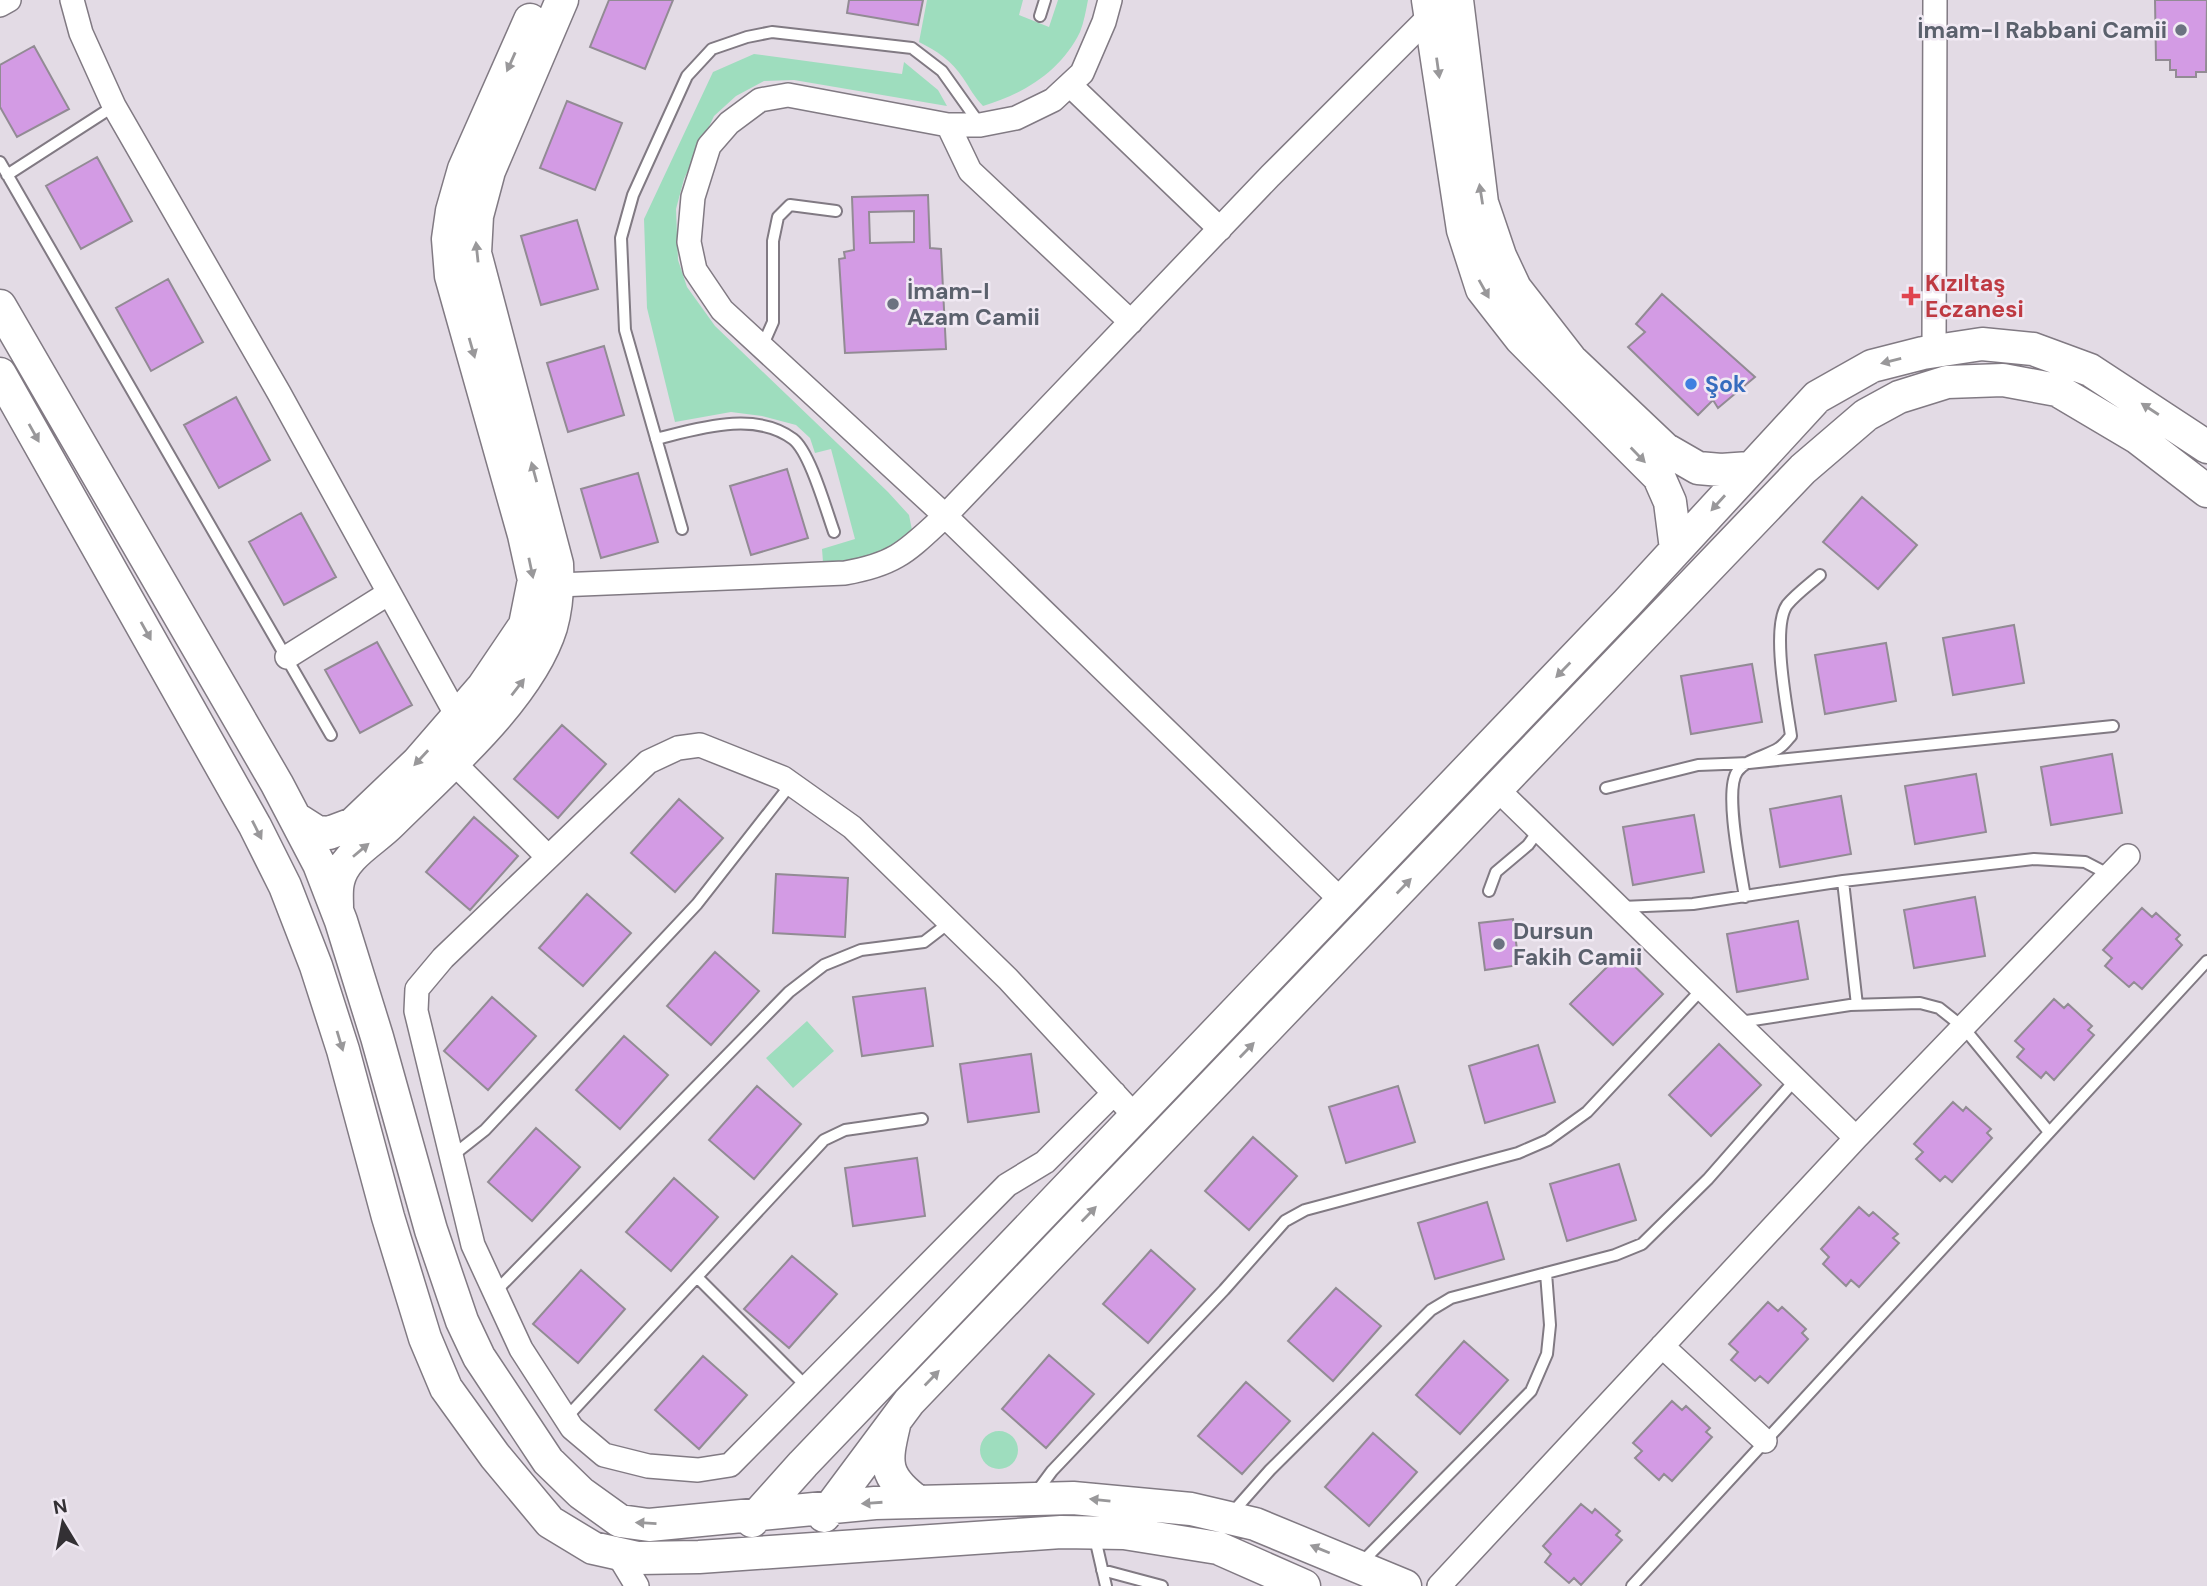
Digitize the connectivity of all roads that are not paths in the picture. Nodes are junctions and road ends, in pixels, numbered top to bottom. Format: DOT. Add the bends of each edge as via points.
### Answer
graph roads {
  1 [pos="9,0"];
  2 [pos="72,0"];
  3 [pos="539,0"];
  4 [pos="562,0"];
  5 [pos="1045,0"];
  6 [pos="1110,0"];
  7 [pos="1935,0"];
  8 [pos="0,5"];
  9 [pos="1439,5"];
  10 [pos="1040,16"];
  11 [pos="1070,85"];
  12 [pos="114,106"];
  13 [pos="948,125"];
  14 [pos="980,125"];
  15 [pos="0,162"];
  16 [pos="7,175"];
  17 [pos="836,211"];
  18 [pos="1220,229"];
  19 [pos="0,306"];
  20 [pos="1131,322"];
  21 [pos="762,347"];
  22 [pos="1934,352"];
  23 [pos="0,374"];
  24 [pos="656,439"];
  25 [pos="2207,447"];
  26 [pos="1750,468"];
  27 [pos="2207,491"];
  28 [pos="945,516"];
  29 [pos="682,529"];
  30 [pos="834,532"];
  31 [pos="1676,549"];
  32 [pos="1820,575"];
  33 [pos="558,584"];
  34 [pos="389,593"];
  35 [pos="287,657"];
  36 [pos="457,716"];
  37 [pos="2113,726"];
  38 [pos="331,734"];
  39 [pos="452,761"];
  40 [pos="1748,763"];
  41 [pos="791,784"];
  42 [pos="1606,788"];
  43 [pos="1497,789"];
  44 [pos="295,818"];
  45 [pos="1539,830"];
  46 [pos="2128,856"];
  47 [pos="548,858"];
  48 [pos="2110,875"];
  49 [pos="1843,881"];
  50 [pos="1489,891"];
  51 [pos="1745,897"];
  52 [pos="1342,901"];
  53 [pos="1619,908"];
  54 [pos="337,910"];
  55 [pos="950,922"];
  56 [pos="2207,961"];
  57 [pos="1703,988"];
  58 [pos="1857,1005"];
  59 [pos="1738,1022"];
  60 [pos="1963,1027"];
  61 [pos="1796,1079"];
  62 [pos="1114,1093"];
  63 [pos="1135,1116"];
  64 [pos="922,1119"];
  65 [pos="2049,1132"];
  66 [pos="1856,1138"];
  67 [pos="452,1156"];
  68 [pos="1546,1273"];
  69 [pos="697,1278"];
  70 [pos="495,1292"];
  71 [pos="1662,1346"];
  72 [pos="807,1387"];
  73 [pos="566,1419"];
  74 [pos="895,1421"];
  75 [pos="1765,1441"];
  76 [pos="1031,1499"];
  77 [pos="918,1502"];
  78 [pos="831,1507"];
  79 [pos="756,1514"];
  80 [pos="1228,1517"];
  81 [pos="1094,1532"];
  82 [pos="801,1549"];
  83 [pos="617,1553"];
  84 [pos="733,1555"];
  85 [pos="1359,1565"];
  86 [pos="1102,1570"];
  87 [pos="637,1586"];
  88 [pos="1106,1586"];
  89 [pos="1163,1586"];
  90 [pos="1304,1586"];
  91 [pos="1405,1586"];
  92 [pos="1438,1586"];
  93 [pos="1632,1586"];
  1 -- 8 [label="street"];
  2 -- 12 [label="street" via="81,33"];
  3 -- 36 [label="street, one-way" via="464,169 448,239 452,276 534,580 525,625"];
  33 -- 4 [label="street, one-way" via="558,564 475,253 477,216 489,171"];
  5 -- 10 [label="lane"];
  6 -- 11 [label="street" via="1082,73"];
  7 -- 22 [label="street"];
  9 -- 18 [label="street"];
  26 -- 9 [label="street, one-way" via="1698,468 1665,449 1571,360 1515,288 1482,203"];
  9 -- 31 [label="street, one-way" via="1463,230 1482,289 1521,339 1659,477 1670,502"];
  11 -- 14 [label="street" via="1054,100 1016,118"];
  11 -- 18 [label="street"];
  12 -- 16 [label="lane"];
  12 -- 34 [label="street"];
  13 -- 14 [label="street"];
  13 -- 20 [label="street" via="970,171"];
  13 -- 21 [label="street" via="788,95 760,100 729,123 709,146 693,197 689,242 695,270 722,310"];
  14 -- 24 [label="lane" via="942,71 912,48 772,32 712,49 687,76 633,195 621,238 625,330"];
  15 -- 16 [label="lane"];
  16 -- 35 [label="lane"];
  17 -- 21 [label="lane" via="790,205 778,218 773,240 773,322"];
  18 -- 20 [label="street"];
  19 -- 44 [label="street"];
  20 -- 28 [label="street"];
  21 -- 28 [label="street"];
  25 -- 22 [label="street, one-way" via="2090,370 2034,349 1982,344"];
  22 -- 26 [label="street, one-way" via="1872,366 1817,397"];
  23 -- 83 [label="street, one-way" via="285,886 343,1049 388,1217 425,1338 446,1388 550,1522 593,1548"];
  24 -- 29 [label="lane"];
  24 -- 30 [label="lane" via="736,423 770,427 794,439 808,460"];
  26 -- 31 [label="street, one-way"];
  27 -- 43 [label="street" via="2138,438 2057,390 2003,380 1947,382 1899,397 1866,415 1803,469"];
  28 -- 33 [label="street" via="905,552 876,568"];
  28 -- 52 [label="street"];
  31 -- 52 [label="street, one-way"];
  32 -- 40 [label="lane" via="1788,604 1780,619 1791,736"];
  39 -- 33 [label="street, one-way" via="487,727 533,667 551,628"];
  34 -- 35 [label="street"];
  34 -- 36 [label="street"];
  35 -- 38 [label="lane"];
  36 -- 44 [label="street, one-way" via="418,762 354,824 329,833 317,832"];
  37 -- 40 [label="lane"];
  39 -- 47 [label="street"];
  54 -- 39 [label="street, one-way" via="338,881 347,862"];
  40 -- 42 [label="lane" via="1698,765"];
  40 -- 51 [label="lane" via="1737,771 1732,785"];
  41 -- 47 [label="street" via="700,745 678,748 648,762"];
  41 -- 55 [label="street" via="852,827"];
  41 -- 67 [label="lane" via="697,904 485,1130"];
  43 -- 45 [label="street"];
  74 -- 43 [label="street, one-way"];
  44 -- 54 [label="street"];
  45 -- 50 [label="lane" via="1496,872"];
  45 -- 53 [label="street"];
  46 -- 48 [label="street"];
  47 -- 67 [label="street" via="443,958 417,989 416,1011"];
  48 -- 49 [label="lane" via="2085,862 2034,859"];
  48 -- 60 [label="street"];
  49 -- 51 [label="lane"];
  49 -- 58 [label="lane"];
  51 -- 53 [label="lane"];
  52 -- 63 [label="street"];
  53 -- 57 [label="street"];
  79 -- 54 [label="street, one-way" via="649,1525 620,1521 548,1461 479,1357 461,1321"];
  55 -- 62 [label="street"];
  55 -- 70 [label="lane" via="924,942 861,950 824,965 789,992"];
  56 -- 65 [label="lane"];
  57 -- 59 [label="street"];
  57 -- 76 [label="lane" via="1587,1112 1548,1140 1518,1153 1305,1210 1285,1221"];
  58 -- 59 [label="lane"];
  58 -- 60 [label="lane" via="1920,1003 1940,1008"];
  59 -- 61 [label="street"];
  60 -- 65 [label="lane"];
  60 -- 66 [label="street"];
  61 -- 66 [label="street"];
  61 -- 68 [label="lane" via="1642,1244"];
  62 -- 63 [label="street"];
  62 -- 72 [label="street" via="1045,1162 1007,1185"];
  63 -- 79 [label="street"];
  64 -- 69 [label="lane" via="845,1130 824,1140"];
  65 -- 75 [label="lane"];
  66 -- 71 [label="street"];
  67 -- 70 [label="street" via="473,1245"];
  68 -- 80 [label="lane" via="1451,1298 1431,1310"];
  68 -- 85 [label="lane" via="1547,1354 1531,1391"];
  69 -- 72 [label="lane"];
  69 -- 73 [label="lane"];
  70 -- 73 [label="street" via="521,1349"];
  71 -- 75 [label="street"];
  71 -- 92 [label="street"];
  72 -- 73 [label="street" via="730,1465 698,1470 648,1466 604,1455"];
  74 -- 77 [label="street" via="887,1457 902,1490"];
  74 -- 78 [label="street"];
  75 -- 93 [label="lane"];
  76 -- 77 [label="street"];
  80 -- 76 [label="street, one-way" via="1073,1498"];
  77 -- 78 [label="street, one-way"];
  78 -- 79 [label="street"];
  78 -- 82 [label="street"];
  79 -- 84 [label="street"];
  85 -- 80 [label="street, one-way"];
  81 -- 82 [label="street"];
  81 -- 86 [label="lane"];
  81 -- 90 [label="street" via="1218,1548"];
  82 -- 84 [label="street"];
  83 -- 84 [label="street" via="638,1558"];
  83 -- 87 [label="street"];
  85 -- 91 [label="street"];
  86 -- 88 [label="lane"];
  86 -- 89 [label="lane"];
}
